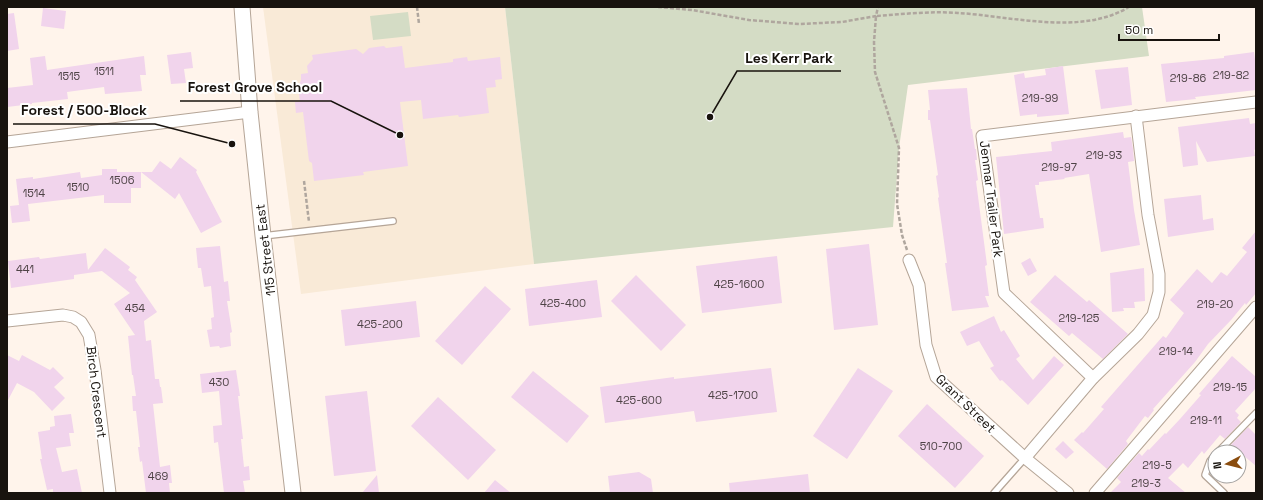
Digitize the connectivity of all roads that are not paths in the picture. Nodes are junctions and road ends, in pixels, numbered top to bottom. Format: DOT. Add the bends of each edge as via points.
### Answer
graph roads {
  1 [pos="242,7"];
  2 [pos="1256,102"];
  3 [pos="250,112"];
  4 [pos="1136,116"];
  5 [pos="7,142"];
  6 [pos="393,221"];
  7 [pos="263,236"];
  8 [pos="909,260"];
  9 [pos="1256,307"];
  10 [pos="7,321"];
  11 [pos="1093,378"];
  12 [pos="1256,413"];
  13 [pos="1226,444"];
  14 [pos="1025,458"];
  15 [pos="1207,468"];
  16 [pos="1207,478"];
  17 [pos="1214,484"];
  18 [pos="110,493"];
  19 [pos="293,493"];
  20 [pos="994,493"];
  21 [pos="1068,493"];
  22 [pos="1095,493"];
  23 [pos="1224,493"];
  1 -- 3 [label="street, 115 Street East"];
  2 -- 4 [label="street, Jenmar Trailer Park"];
  3 -- 5 [label="street"];
  3 -- 7 [label="street, 115 Street East"];
  4 -- 11 [label="street" via="1148,214 1159,274 1159,292 1153,315 1138,334"];
  4 -- 11 [label="street, Jenmar Trailer Park" via="982,136 1004,293"];
  6 -- 7 [label="lane"];
  7 -- 19 [label="street, 115 Street East"];
  8 -- 14 [label="street, Grant Street" via="919,285 926,345 936,377"];
  9 -- 22 [label="street"];
  10 -- 18 [label="street, Birch Crescent" via="63,315 81,322 89,335"];
  11 -- 14 [label="street"];
  12 -- 13 [label="lane"];
  14 -- 20 [label="lane"];
  14 -- 21 [label="street, Grant Street"];
  15 -- 16 [label="lane" via="1204,475"];
  17 -- 23 [label="lane"];
}
